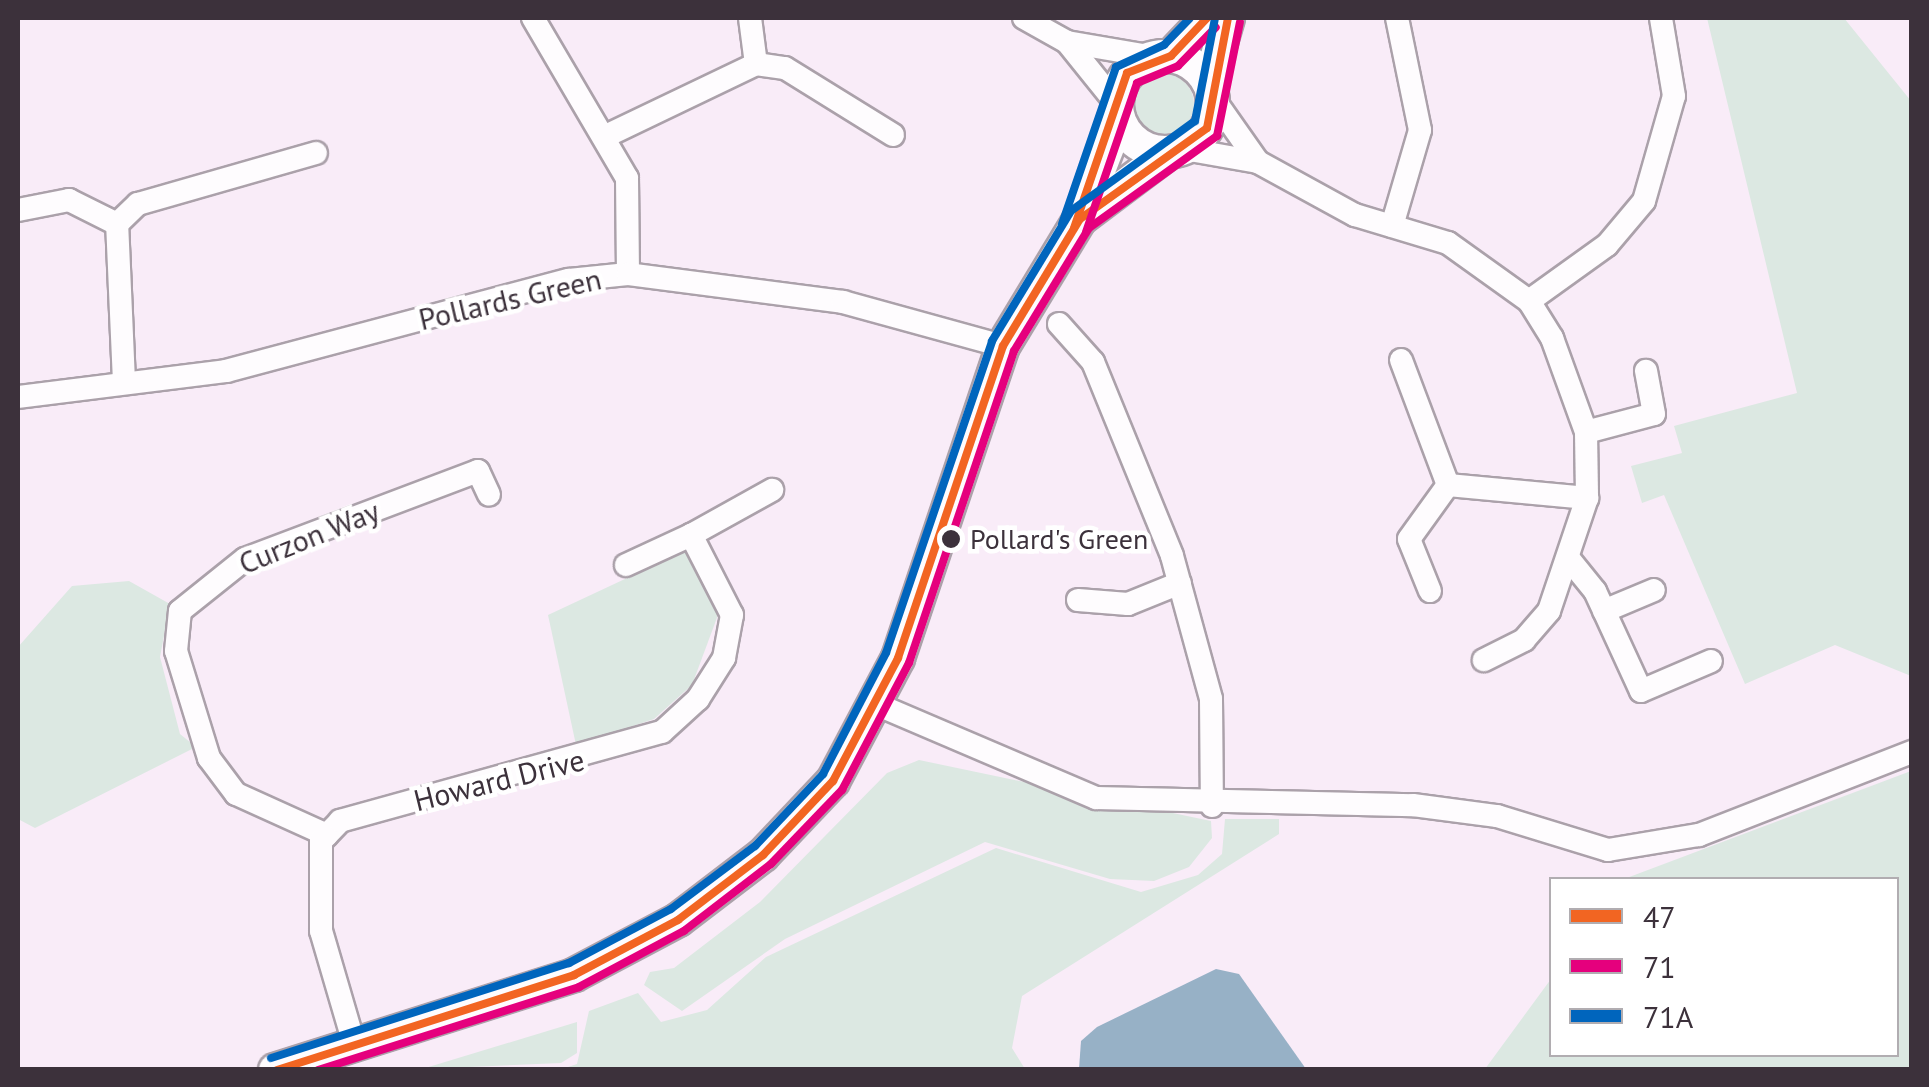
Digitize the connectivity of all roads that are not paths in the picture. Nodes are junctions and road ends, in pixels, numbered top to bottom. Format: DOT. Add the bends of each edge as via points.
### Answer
graph roads {
  1 [pos="534,18"];
  2 [pos="750,18"];
  3 [pos="1024,18"];
  4 [pos="1207,18"];
  5 [pos="1228,18"];
  6 [pos="1397,18"];
  7 [pos="1661,18"];
  8 [pos="1068,42"];
  9 [pos="1163,56"];
  10 [pos="756,64"];
  11 [pos="1211,90"];
  12 [pos="1117,111"];
  13 [pos="608,135"];
  14 [pos="894,136"];
  15 [pos="1176,151"];
  16 [pos="316,153"];
  17 [pos="1258,162"];
  18 [pos="18,210"];
  19 [pos="1080,220"];
  20 [pos="117,224"];
  21 [pos="1392,226"];
  22 [pos="628,274"];
  23 [pos="1529,301"];
  24 [pos="1059,324"];
  25 [pos="1003,346"];
  26 [pos="1401,360"];
  27 [pos="1646,370"];
  28 [pos="124,382"];
  29 [pos="18,397"];
  30 [pos="1586,432"];
  31 [pos="1448,485"];
  32 [pos="772,490"];
  33 [pos="489,495"];
  34 [pos="1587,498"];
  35 [pos="691,535"];
  36 [pos="1570,558"];
  37 [pos="626,565"];
  38 [pos="1180,583"];
  39 [pos="1654,590"];
  40 [pos="1430,591"];
  41 [pos="1078,600"];
  42 [pos="1604,610"];
  43 [pos="1484,660"];
  44 [pos="1711,661"];
  45 [pos="878,705"];
  46 [pos="1912,752"];
  47 [pos="1212,806"];
  48 [pos="327,835"];
  49 [pos="355,1047"];
  50 [pos="275,1070"];
  1 -- 13 [label="street"];
  2 -- 10 [label="street"];
  3 -- 8 [label="street"];
  4 -- 9 [label="street"];
  5 -- 11 [label="street"];
  6 -- 21 [label="street" via="1420,130"];
  7 -- 23 [label="street" via="1674,96 1644,201 1607,245"];
  8 -- 9 [label="street"];
  8 -- 12 [label="street"];
  9 -- 11 [label="street"];
  9 -- 12 [label="street" via="1128,74"];
  10 -- 13 [label="street"];
  10 -- 14 [label="street" via="785,68"];
  11 -- 15 [label="street" via="1207,128"];
  11 -- 17 [label="street"];
  12 -- 15 [label="street" via="1138,145"];
  12 -- 19 [label="street"];
  13 -- 22 [label="street" via="628,178"];
  15 -- 17 [label="street"];
  15 -- 19 [label="street"];
  16 -- 20 [label="street" via="138,204"];
  17 -- 21 [label="street"];
  18 -- 20 [label="street" via="69,200"];
  19 -- 25 [label="street"];
  20 -- 28 [label="street"];
  21 -- 23 [label="street" via="1448,242"];
  22 -- 25 [label="street, Pollards Green" via="843,302"];
  22 -- 28 [label="street, Pollards Green" via="554,284 226,371"];
  23 -- 30 [label="street" via="1574,384"];
  24 -- 38 [label="street" via="1094,362"];
  25 -- 45 [label="street"];
  26 -- 31 [label="street"];
  27 -- 30 [label="street" via="1654,414"];
  28 -- 29 [label="street, Pollards Green"];
  30 -- 34 [label="street"];
  31 -- 34 [label="street"];
  31 -- 40 [label="street" via="1410,540"];
  32 -- 35 [label="street"];
  33 -- 48 [label="street, Curzon Way" via="478,471 245,559 180,611 176,650 209,758 236,794"];
  34 -- 36 [label="street"];
  35 -- 37 [label="street"];
  35 -- 48 [label="street, Howard Drive" via="732,615 724,658 698,700 662,732 340,821"];
  36 -- 42 [label="street"];
  36 -- 43 [label="street" via="1549,611 1524,640"];
  38 -- 41 [label="street" via="1128,604"];
  38 -- 47 [label="street" via="1211,698"];
  39 -- 42 [label="street"];
  42 -- 44 [label="street" via="1640,691"];
  45 -- 47 [label="street" via="1096,798"];
  45 -- 49 [label="street" via="833,781 763,856 678,920 574,975"];
  46 -- 47 [label="street" via="1699,836 1608,850 1438,808"];
  48 -- 49 [label="street" via="321,931"];
  49 -- 50 [label="street"];
}
